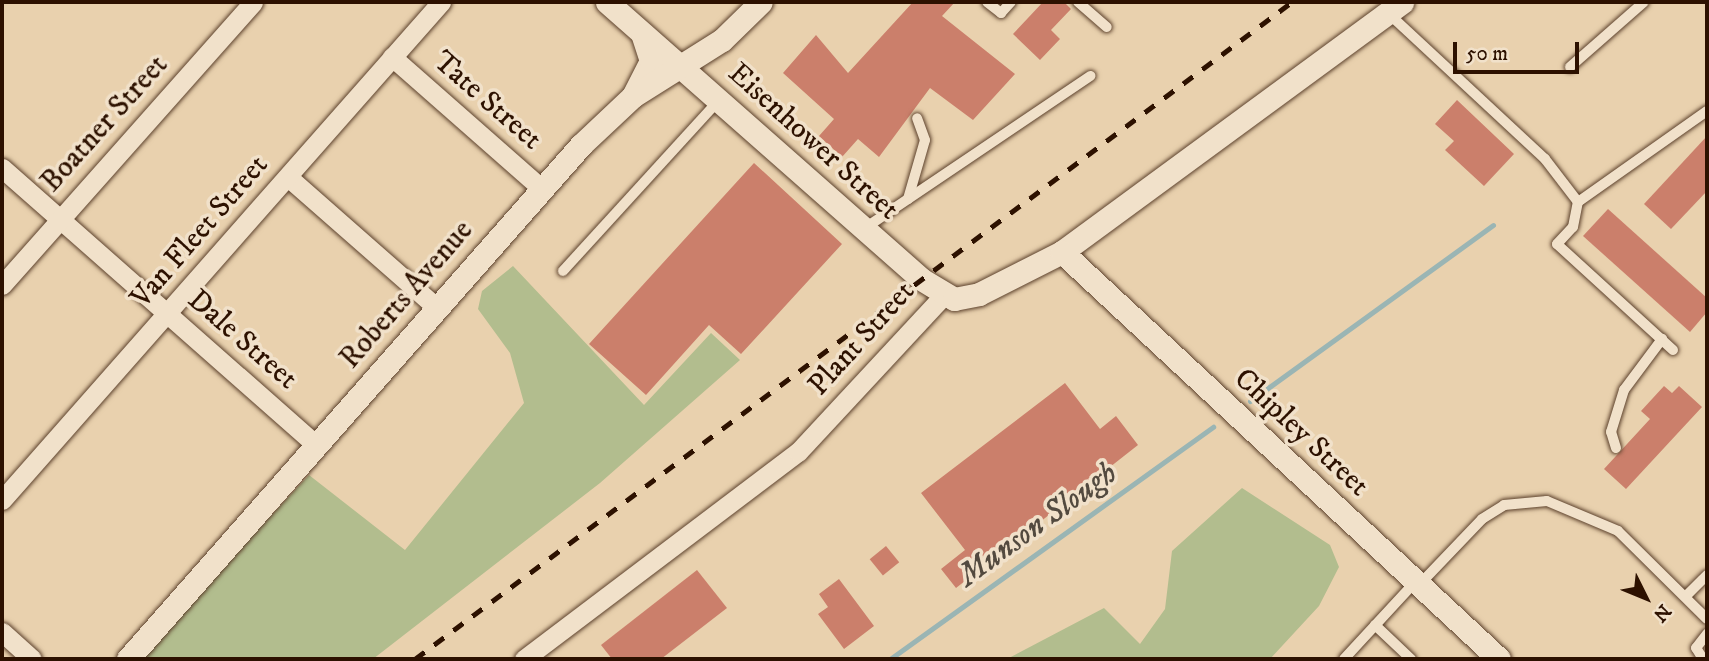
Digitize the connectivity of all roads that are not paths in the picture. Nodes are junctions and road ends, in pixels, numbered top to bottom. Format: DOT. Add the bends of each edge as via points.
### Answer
graph roads {
  1 [pos="253,2"];
  2 [pos="440,2"];
  3 [pos="607,2"];
  4 [pos="761,2"];
  5 [pos="987,2"];
  6 [pos="1011,2"];
  7 [pos="1078,2"];
  8 [pos="1644,2"];
  9 [pos="1395,7"];
  10 [pos="1107,27"];
  11 [pos="642,33"];
  12 [pos="392,57"];
  13 [pos="681,67"];
  14 [pos="1570,67"];
  15 [pos="1090,75"];
  16 [pos="633,96"];
  17 [pos="719,100"];
  18 [pos="1707,111"];
  19 [pos="917,118"];
  20 [pos="2,168"];
  21 [pos="288,177"];
  22 [pos="542,190"];
  23 [pos="908,199"];
  24 [pos="1578,202"];
  25 [pos="60,220"];
  26 [pos="864,229"];
  27 [pos="1062,252"];
  28 [pos="563,271"];
  29 [pos="2,285"];
  30 [pos="942,297"];
  31 [pos="437,308"];
  32 [pos="167,314"];
  33 [pos="1662,340"];
  34 [pos="1673,350"];
  35 [pos="316,445"];
  36 [pos="1616,448"];
  37 [pos="2,500"];
  38 [pos="1707,575"];
  39 [pos="1417,584"];
  40 [pos="1687,595"];
  41 [pos="1707,619"];
  42 [pos="1375,625"];
  43 [pos="2,632"];
  44 [pos="1707,634"];
  45 [pos="1486,655"];
  46 [pos="32,659"];
  47 [pos="128,659"];
  48 [pos="524,659"];
  49 [pos="1344,659"];
  50 [pos="1411,659"];
  51 [pos="1703,659"];
  1 -- 25 [label="street, Boatner Street"];
  2 -- 12 [label="street, Van Fleet Street"];
  3 -- 11 [label="street, Eisenhower Street"];
  4 -- 13 [label="street, Roberts Avenue"];
  5 -- 6 [label="lane" via="1000,13"];
  7 -- 10 [label="lane"];
  8 -- 14 [label="lane"];
  9 -- 24 [label="lane" via="1545,159"];
  9 -- 27 [label="street, Plant Street"];
  11 -- 13 [label="street, Eisenhower Street"];
  11 -- 16 [label="street" via="651,61"];
  12 -- 21 [label="street, Van Fleet Street"];
  12 -- 22 [label="street, Tate Street"];
  13 -- 16 [label="street, Roberts Avenue"];
  13 -- 17 [label="street, Eisenhower Street"];
  15 -- 23 [label="lane"];
  16 -- 22 [label="street, Roberts Avenue"];
  17 -- 26 [label="street, Eisenhower Street"];
  17 -- 28 [label="lane"];
  18 -- 24 [label="lane"];
  19 -- 23 [label="lane" via="925,140"];
  20 -- 25 [label="street, Dale Street"];
  21 -- 31 [label="street"];
  21 -- 32 [label="street, Van Fleet Street"];
  22 -- 31 [label="street, Roberts Avenue"];
  23 -- 26 [label="lane"];
  24 -- 33 [label="lane" via="1573,227 1556,244"];
  25 -- 29 [label="street, Boatner Street"];
  25 -- 32 [label="street, Dale Street"];
  26 -- 30 [label="street, Eisenhower Street"];
  27 -- 30 [label="street, Plant Street" via="979,294"];
  27 -- 39 [label="street, Chipley Street"];
  30 -- 48 [label="street, Plant Street" via="798,452"];
  31 -- 35 [label="street, Roberts Avenue"];
  32 -- 35 [label="street, Dale Street"];
  32 -- 37 [label="street, Van Fleet Street"];
  33 -- 34 [label="lane"];
  33 -- 36 [label="lane" via="1624,390 1611,432"];
  35 -- 47 [label="street, Roberts Avenue"];
  38 -- 40 [label="lane"];
  39 -- 40 [label="lane" via="1482,519 1504,505 1547,501 1618,531"];
  39 -- 42 [label="lane"];
  39 -- 45 [label="street, Chipley Street"];
  40 -- 41 [label="lane"];
  42 -- 49 [label="lane"];
  42 -- 50 [label="lane"];
  43 -- 46 [label="street"];
  44 -- 51 [label="lane" via="1696,648"];
}
